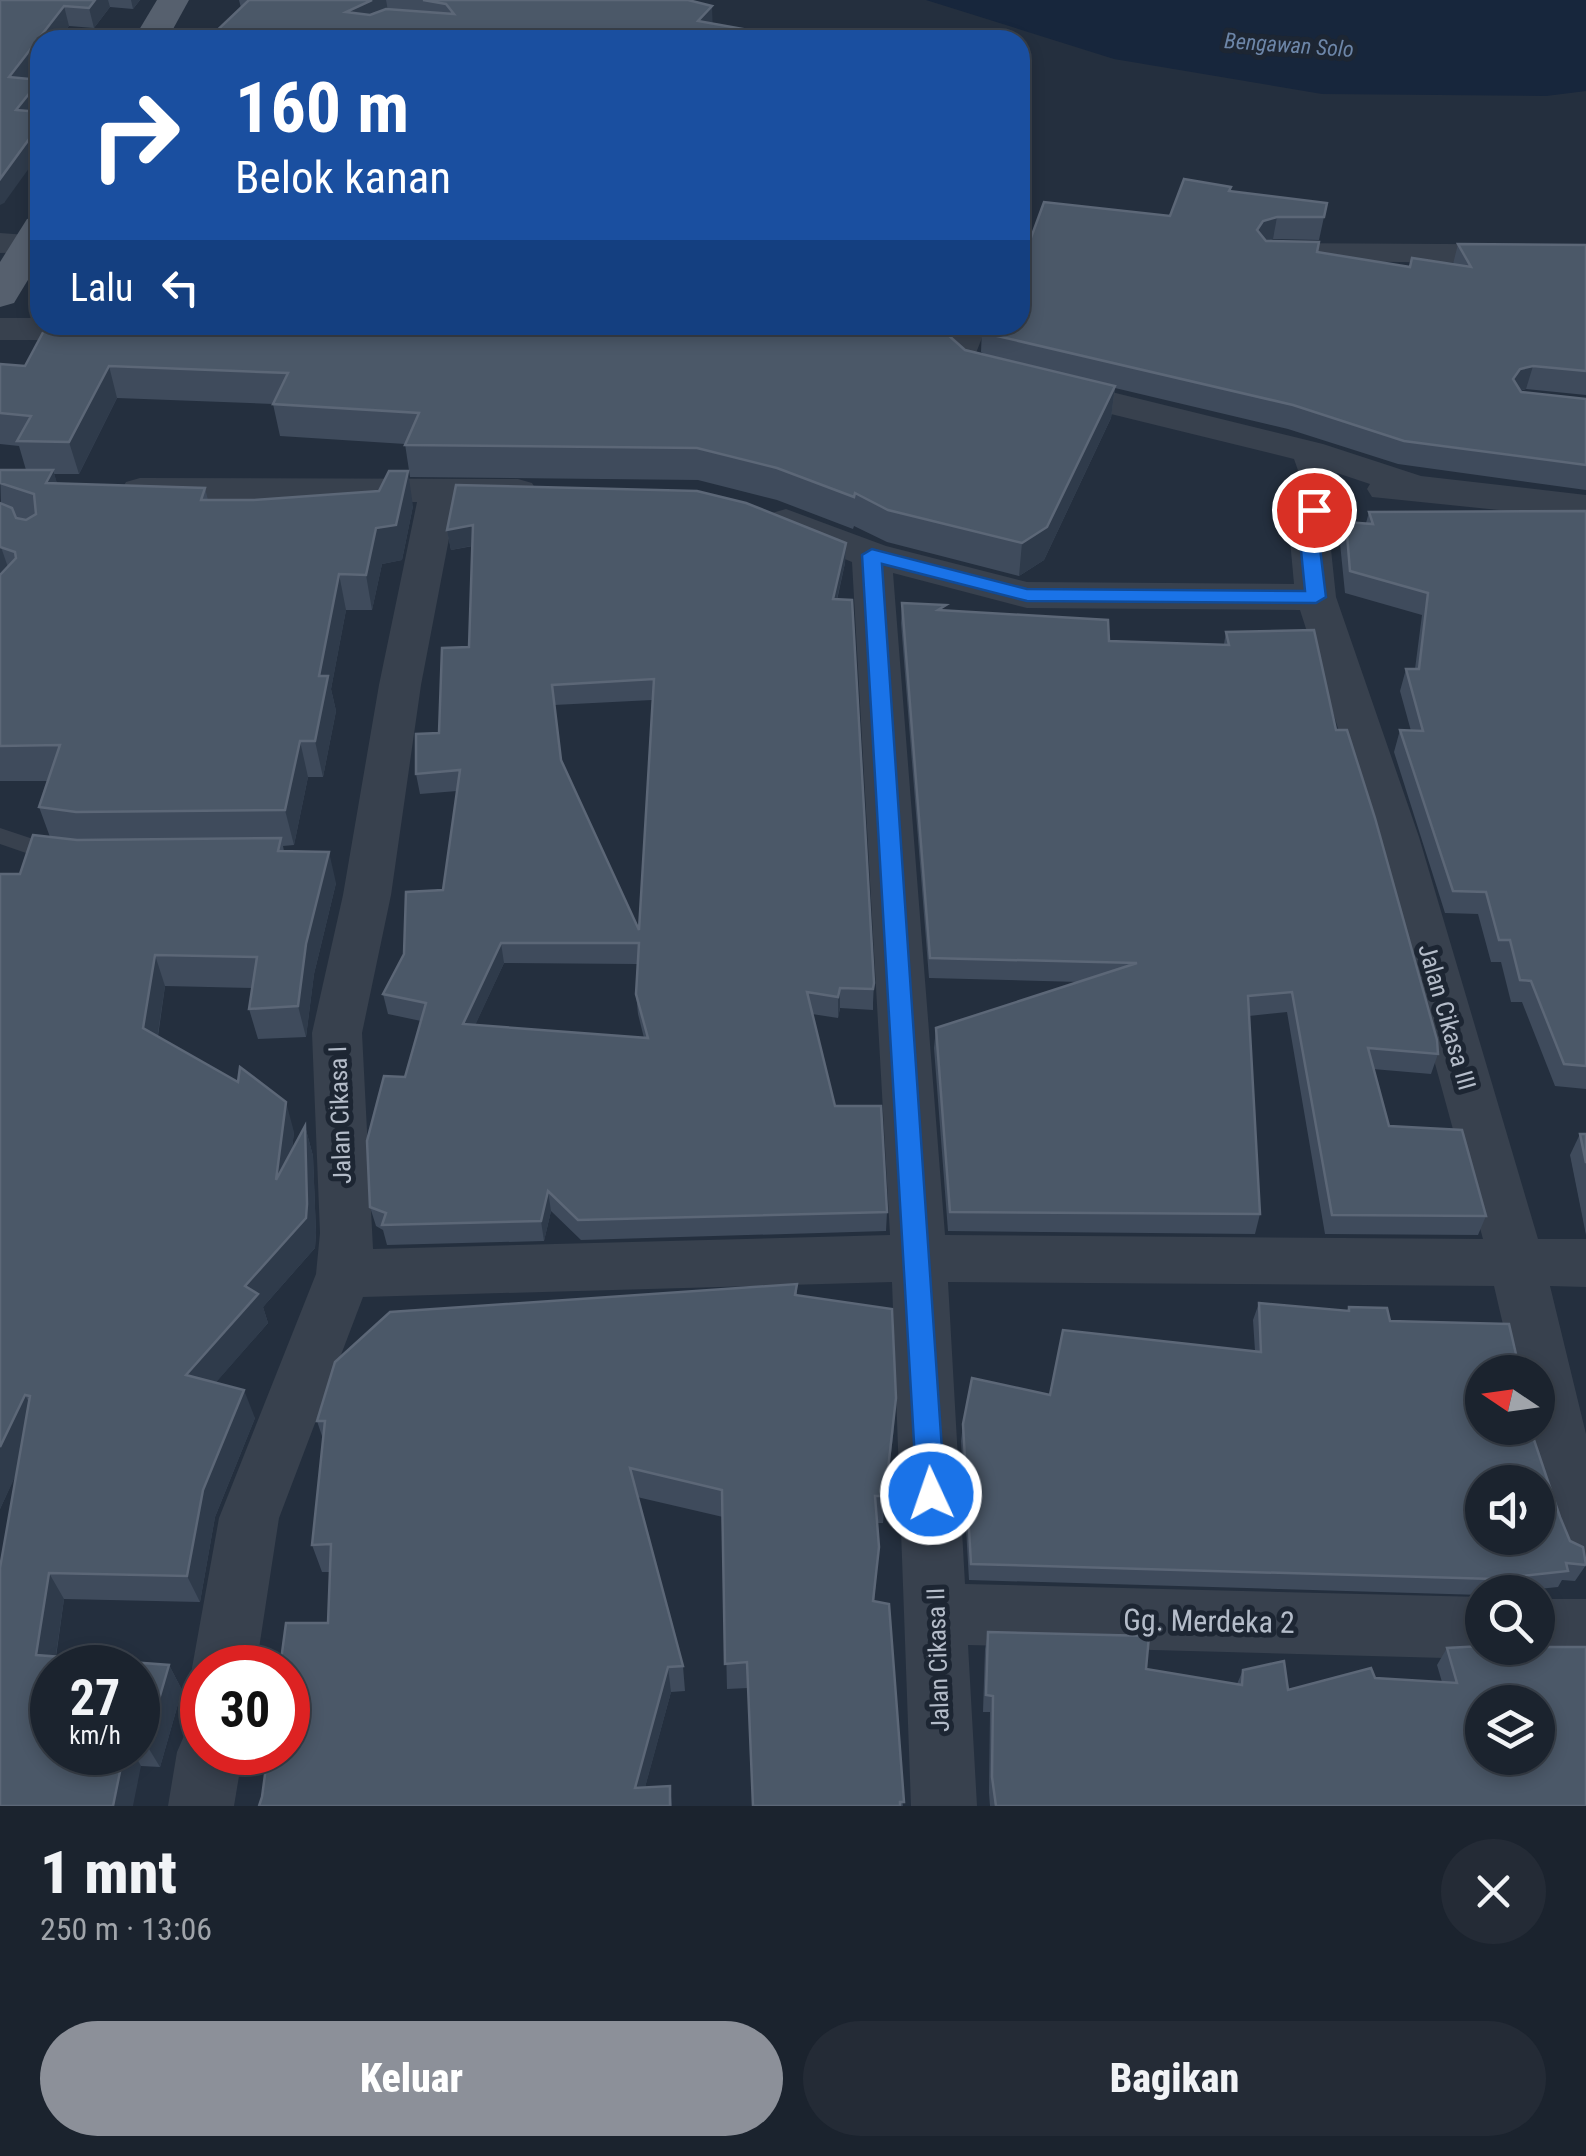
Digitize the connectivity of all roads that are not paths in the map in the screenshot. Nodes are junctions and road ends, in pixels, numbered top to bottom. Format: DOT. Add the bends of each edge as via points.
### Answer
graph roads {
  1 [pos="173,0"];
  2 [pos="156,30"];
  3 [pos="24,238"];
  4 [pos="1274,253"];
  5 [pos="1586,255"];
  6 [pos="0,296"];
  7 [pos="0,329"];
  8 [pos="30,329"];
  9 [pos="965,335"];
  10 [pos="1310,452"];
  11 [pos="1416,487"];
  12 [pos="96,490"];
  13 [pos="554,491"];
  14 [pos="439,492"];
  15 [pos="1319,502"];
  16 [pos="748,507"];
  17 [pos="1586,507"];
  18 [pos="872,555"];
  19 [pos="1316,597"];
  20 [pos="0,836"];
  21 [pos="88,859"];
  22 [pos="919,1258"];
  23 [pos="1586,1262"];
  24 [pos="1517,1263"];
  25 [pos="344,1274"];
  26 [pos="1586,1536"];
  27 [pos="936,1614"];
  28 [pos="1465,1628"];
  29 [pos="1555,1630"];
  30 [pos="1586,1630"];
  31 [pos="228,1645"];
  32 [pos="206,1775"];
  33 [pos="201,1806"];
  34 [pos="944,1806"];
  1 -- 2 [label="main road"];
  3 -- 6 [label="main road"];
  4 -- 5 [label="street"];
  7 -- 8 [label="street"];
  9 -- 10 [label="street" via="956,356 976,370"];
  10 -- 11 [label="street"];
  10 -- 15 [label="street, Jalan Cikasa III"];
  11 -- 15 [label="street"];
  11 -- 17 [label="street"];
  12 -- 14 [label="street"];
  13 -- 14 [label="street"];
  14 -- 25 [label="street, Jalan Cikasa I" via="337,1032"];
  15 -- 19 [label="street, Jalan Cikasa III" via="1310,540"];
  16 -- 18 [label="street"];
  18 -- 19 [label="street" via="1027,595"];
  18 -- 22 [label="street, Jalan Cikasa II"];
  19 -- 24 [label="street, Jalan Cikasa III" via="1396,838"];
  20 -- 21 [label="lane" via="45,854"];
  22 -- 24 [label="street"];
  22 -- 25 [label="street"];
  22 -- 27 [label="street, Jalan Cikasa II"];
  23 -- 24 [label="street"];
  24 -- 26 [label="street, Jalan Cikasa III"];
  25 -- 31 [label="street, Jalan Cikasa I" via="248,1518"];
  27 -- 28 [label="street, Gg. Merdeka 2"];
  27 -- 34 [label="street, Jalan Cikasa II"];
  29 -- 30 [label="street"];
  32 -- 33 [label="street"];
}
